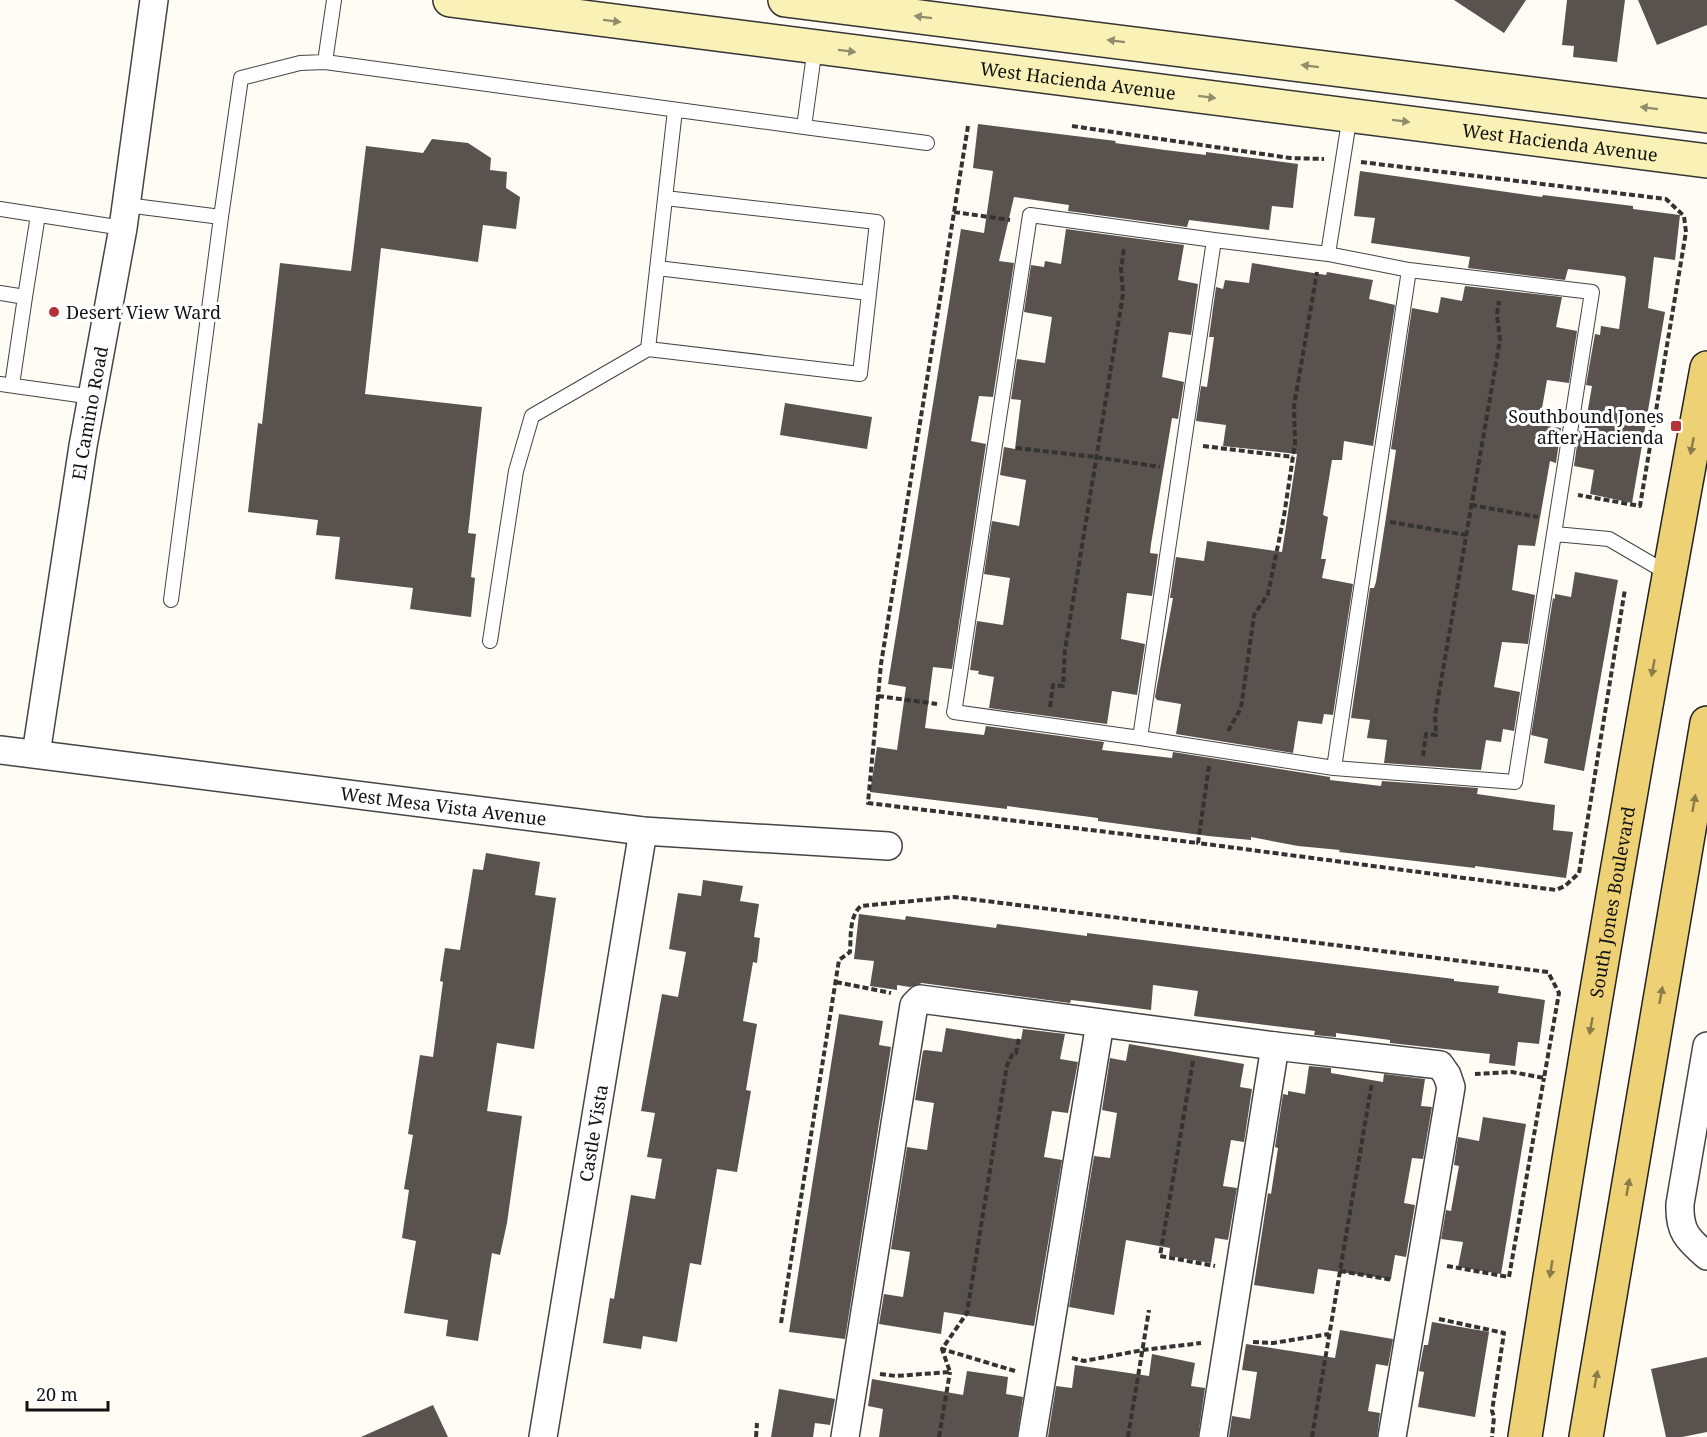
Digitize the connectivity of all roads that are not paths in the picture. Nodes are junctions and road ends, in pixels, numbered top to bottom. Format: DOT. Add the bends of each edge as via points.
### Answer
graph roads {
  1 [pos="154,0"];
  2 [pos="334,0"];
  3 [pos="450,0"];
  4 [pos="785,0"];
  5 [pos="820,4"];
  6 [pos="579,8"];
  7 [pos="815,46"];
  8 [pos="325,62"];
  9 [pos="1356,72"];
  10 [pos="675,110"];
  11 [pos="1350,115"];
  12 [pos="1707,116"];
  13 [pos="804,128"];
  14 [pos="927,143"];
  15 [pos="1707,161"];
  16 [pos="665,198"];
  17 [pos="0,209"];
  18 [pos="38,215"];
  19 [pos="125,216"];
  20 [pos="221,217"];
  21 [pos="1214,240"];
  22 [pos="1328,254"];
  23 [pos="657,268"];
  24 [pos="1409,270"];
  25 [pos="0,293"];
  26 [pos="869,293"];
  27 [pos="25,297"];
  28 [pos="648,349"];
  29 [pos="1707,368"];
  30 [pos="6,384"];
  31 [pos="93,397"];
  32 [pos="1555,534"];
  33 [pos="1669,574"];
  34 [pos="171,600"];
  35 [pos="490,641"];
  36 [pos="1707,723"];
  37 [pos="1140,738"];
  38 [pos="0,750"];
  39 [pos="36,754"];
  40 [pos="1334,768"];
  41 [pos="643,831"];
  42 [pos="888,846"];
  43 [pos="1100,1023"];
  44 [pos="1275,1046"];
  45 [pos="1707,1046"];
  46 [pos="1707,1256"];
  47 [pos="543,1437"];
  48 [pos="844,1437"];
  49 [pos="1032,1437"];
  50 [pos="1213,1437"];
  51 [pos="1392,1437"];
  52 [pos="1525,1437"];
  53 [pos="1586,1437"];
  1 -- 19 [label="street, El Camino Road"];
  2 -- 8 [label="lane"];
  3 -- 6 [label="main road, West Hacienda Avenue"];
  4 -- 5 [label="main road"];
  5 -- 7 [label="main road"];
  9 -- 5 [label="main road, one-way"];
  6 -- 7 [label="main road, West Hacienda Avenue, one-way"];
  7 -- 11 [label="main road, West Hacienda Avenue, one-way"];
  7 -- 13 [label="lane"];
  8 -- 10 [label="lane"];
  8 -- 20 [label="lane" via="300,63 241,78"];
  9 -- 11 [label="main road"];
  12 -- 9 [label="main road, one-way"];
  10 -- 13 [label="lane"];
  10 -- 16 [label="lane"];
  11 -- 15 [label="main road, West Hacienda Avenue, one-way"];
  11 -- 22 [label="lane"];
  13 -- 14 [label="lane"];
  16 -- 23 [label="lane"];
  16 -- 26 [label="lane" via="877,222"];
  17 -- 18 [label="lane"];
  18 -- 19 [label="lane"];
  18 -- 27 [label="lane"];
  19 -- 20 [label="lane"];
  19 -- 31 [label="street, El Camino Road"];
  20 -- 34 [label="lane"];
  21 -- 22 [label="lane"];
  21 -- 37 [label="lane"];
  21 -- 37 [label="lane" via="1030,215 954,712"];
  22 -- 24 [label="lane"];
  23 -- 26 [label="lane"];
  23 -- 28 [label="lane"];
  24 -- 32 [label="lane" via="1592,292"];
  24 -- 40 [label="lane"];
  25 -- 27 [label="lane"];
  26 -- 28 [label="lane" via="860,374"];
  27 -- 30 [label="lane"];
  28 -- 35 [label="lane" via="532,416 516,471"];
  29 -- 33 [label="main road, South Jones Boulevard, one-way"];
  30 -- 31 [label="lane"];
  31 -- 39 [label="street, El Camino Road"];
  32 -- 33 [label="lane" via="1608,539"];
  32 -- 40 [label="lane" via="1515,782"];
  33 -- 52 [label="main road, South Jones Boulevard, one-way"];
  53 -- 36 [label="main road, one-way"];
  37 -- 40 [label="lane"];
  38 -- 39 [label="street, West Mesa Vista Avenue"];
  39 -- 41 [label="street, West Mesa Vista Avenue"];
  41 -- 42 [label="street, West Mesa Vista Avenue"];
  41 -- 47 [label="street, Castle Vista"];
  43 -- 44 [label="street"];
  43 -- 48 [label="street" via="920,999 914,1005"];
  43 -- 49 [label="street"];
  44 -- 50 [label="street"];
  44 -- 51 [label="street" via="1440,1065 1451,1087"];
  45 -- 46 [label="street" via="1679,1219 1684,1234"];
}
